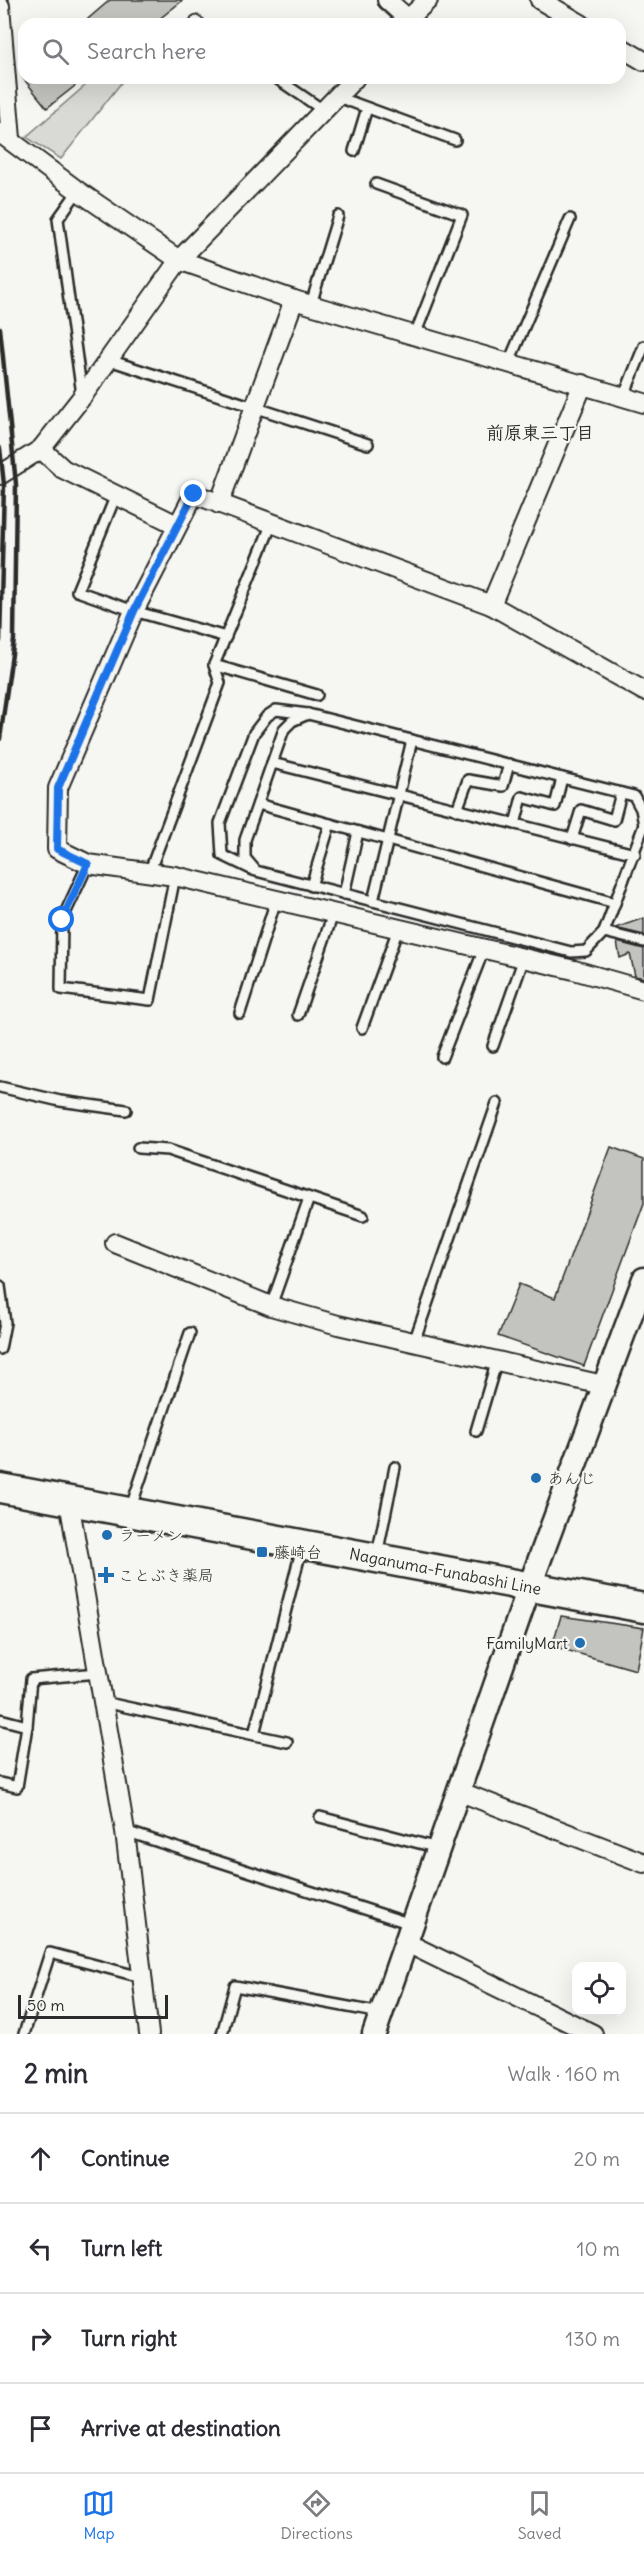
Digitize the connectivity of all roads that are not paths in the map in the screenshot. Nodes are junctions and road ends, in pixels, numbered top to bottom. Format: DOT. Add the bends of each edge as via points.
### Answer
graph roads {
  1 [pos="387,0"];
  2 [pos="428,0"];
  3 [pos="540,0"];
  4 [pos="0,6"];
  5 [pos="402,18"];
  6 [pos="408,18"];
  7 [pos="570,18"];
  8 [pos="626,51"];
  9 [pos="644,62"];
  10 [pos="284,84"];
  11 [pos="350,84"];
  12 [pos="338,98"];
  13 [pos="367,108"];
  14 [pos="322,111"];
  15 [pos="5,136"];
  16 [pos="455,140"];
  17 [pos="354,151"];
  18 [pos="376,184"];
  19 [pos="78,191"];
  20 [pos="338,216"];
  21 [pos="570,219"];
  22 [pos="179,260"];
  23 [pos="303,302"];
  24 [pos="415,334"];
  25 [pos="644,346"];
  26 [pos="109,360"];
  27 [pos="509,362"];
  28 [pos="583,384"];
  29 [pos="624,396"];
  30 [pos="82,397"];
  31 [pos="644,403"];
  32 [pos="255,406"];
  33 [pos="368,444"];
  34 [pos="41,449"];
  35 [pos="0,475"];
  36 [pos="116,495"];
  37 [pos="219,504"];
  38 [pos="272,523"];
  39 [pos="177,525"];
  40 [pos="491,605"];
  41 [pos="134,611"];
  42 [pos="226,637"];
  43 [pos="214,665"];
  44 [pos="644,691"];
  45 [pos="317,695"];
  46 [pos="308,714"];
  47 [pos="412,740"];
  48 [pos="272,763"];
  49 [pos="509,764"];
  50 [pos="562,778"];
  51 [pos="621,793"];
  52 [pos="399,795"];
  53 [pos="258,804"];
  54 [pos="458,810"];
  55 [pos="330,824"];
  56 [pos="515,824"];
  57 [pos="644,825"];
  58 [pos="358,832"];
  59 [pos="572,839"];
  60 [pos="387,841"];
  61 [pos="634,854"];
  62 [pos="88,864"];
  63 [pos="256,871"];
  64 [pos="148,873"];
  65 [pos="175,876"];
  66 [pos="311,886"];
  67 [pos="344,894"];
  68 [pos="276,900"];
  69 [pos="373,901"];
  70 [pos="615,903"];
  71 [pos="333,914"];
  72 [pos="398,929"];
  73 [pos="604,932"];
  74 [pos="644,942"];
  75 [pos="484,949"];
  76 [pos="524,958"];
  77 [pos="644,990"];
  78 [pos="240,1013"];
  79 [pos="298,1015"];
  80 [pos="362,1028"];
  81 [pos="493,1046"];
  82 [pos="442,1057"];
  83 [pos="0,1087"];
  84 [pos="497,1103"];
  85 [pos="126,1110"];
  86 [pos="138,1148"];
  87 [pos="309,1198"];
  88 [pos="363,1216"];
  89 [pos="115,1243"];
  90 [pos="644,1279"];
  91 [pos="0,1286"];
  92 [pos="271,1306"];
  93 [pos="190,1334"];
  94 [pos="414,1342"];
  95 [pos="0,1347"];
  96 [pos="497,1360"];
  97 [pos="603,1385"];
  98 [pos="476,1431"];
  99 [pos="395,1467"];
  100 [pos="0,1488"];
  101 [pos="69,1502"];
  102 [pos="129,1511"];
  103 [pos="303,1544"];
  104 [pos="376,1557"];
  105 [pos="529,1587"];
  106 [pos="644,1608"];
  107 [pos="98,1672"];
  108 [pos="103,1702"];
  109 [pos="0,1719"];
  110 [pos="27,1726"];
  111 [pos="254,1734"];
  112 [pos="288,1742"];
  113 [pos="0,1783"];
  114 [pos="458,1791"];
  115 [pos="320,1817"];
  116 [pos="125,1831"];
  117 [pos="438,1848"];
  118 [pos="644,1863"];
  119 [pos="408,1933"];
  120 [pos="141,1977"];
  121 [pos="377,2024"];
  122 [pos="24,2034"];
  123 [pos="149,2034"];
  124 [pos="222,2034"];
  125 [pos="593,2034"];
  1 -- 5 [label="street"];
  2 -- 6 [label="street"];
  3 -- 7 [label="street"];
  4 -- 15 [label="street"];
  8 -- 9 [label="street"];
  10 -- 14 [label="lane"];
  11 -- 12 [label="street"];
  12 -- 13 [label="lane"];
  12 -- 14 [label="street"];
  13 -- 16 [label="lane"];
  13 -- 17 [label="lane"];
  14 -- 22 [label="street"];
  15 -- 19 [label="street"];
  18 -- 24 [label="lane" via="462,215"];
  19 -- 22 [label="street"];
  19 -- 30 [label="lane" via="58,219"];
  20 -- 23 [label="lane"];
  21 -- 27 [label="lane"];
  22 -- 23 [label="street"];
  22 -- 26 [label="street"];
  23 -- 24 [label="street"];
  23 -- 32 [label="street"];
  24 -- 27 [label="street"];
  25 -- 29 [label="lane"];
  26 -- 30 [label="street"];
  26 -- 32 [label="lane"];
  27 -- 28 [label="street"];
  28 -- 29 [label="street"];
  28 -- 40 [label="street"];
  29 -- 31 [label="street"];
  30 -- 34 [label="street"];
  32 -- 33 [label="lane"];
  32 -- 37 [label="street"];
  34 -- 35 [label="street"];
  34 -- 36 [label="street" via="63,469"];
  36 -- 39 [label="street"];
  36 -- 41 [label="lane" via="77,591"];
  37 -- 38 [label="street"];
  37 -- 39 [label="street" via="194,494"];
  38 -- 40 [label="street"];
  38 -- 42 [label="lane"];
  39 -- 41 [label="street"];
  40 -- 44 [label="street"];
  41 -- 42 [label="lane"];
  41 -- 62 [label="street" via="58,788 57,849"];
  42 -- 43 [label="lane"];
  43 -- 45 [label="lane"];
  43 -- 64 [label="lane" via="220,683"];
  46 -- 47 [label="lane"];
  46 -- 48 [label="lane" via="284,729"];
  46 -- 63 [label="lane" via="276,710 267,716 254,733 220,823 222,855"];
  47 -- 49 [label="lane"];
  47 -- 52 [label="lane"];
  48 -- 52 [label="lane"];
  48 -- 53 [label="lane"];
  49 -- 50 [label="lane"];
  49 -- 54 [label="lane" via="503,786 468,780"];
  50 -- 51 [label="lane"];
  50 -- 56 [label="lane" via="555,806 522,797"];
  51 -- 57 [label="lane" via="634,796"];
  51 -- 59 [label="lane" via="614,820 581,810"];
  52 -- 54 [label="lane"];
  52 -- 60 [label="lane"];
  53 -- 55 [label="lane"];
  53 -- 63 [label="lane" via="245,840 244,858"];
  54 -- 56 [label="lane"];
  55 -- 58 [label="lane"];
  55 -- 66 [label="lane"];
  56 -- 59 [label="lane"];
  57 -- 61 [label="lane"];
  58 -- 60 [label="lane"];
  58 -- 67 [label="lane"];
  59 -- 61 [label="lane"];
  60 -- 69 [label="lane"];
  60 -- 70 [label="lane"];
  61 -- 70 [label="lane"];
  62 -- 64 [label="street"];
  62 -- 65 [label="lane" via="62,920 62,989 150,1000"];
  63 -- 66 [label="lane"];
  64 -- 65 [label="street"];
  65 -- 68 [label="street"];
  66 -- 67 [label="lane"];
  67 -- 69 [label="lane"];
  68 -- 71 [label="street"];
  68 -- 78 [label="lane"];
  69 -- 73 [label="lane" via="571,952 586,951"];
  70 -- 73 [label="lane"];
  71 -- 72 [label="street"];
  71 -- 79 [label="lane"];
  72 -- 75 [label="street"];
  72 -- 80 [label="lane"];
  73 -- 74 [label="lane"];
  75 -- 76 [label="street"];
  75 -- 82 [label="lane"];
  76 -- 77 [label="street"];
  76 -- 81 [label="lane"];
  83 -- 85 [label="lane"];
  84 -- 94 [label="lane"];
  86 -- 87 [label="lane" via="168,1150"];
  87 -- 88 [label="lane"];
  87 -- 92 [label="lane"];
  89 -- 92 [label="street"];
  90 -- 97 [label="street"];
  91 -- 95 [label="lane" via="5,1323"];
  92 -- 94 [label="street"];
  93 -- 102 [label="lane"];
  94 -- 96 [label="street"];
  96 -- 97 [label="street"];
  96 -- 98 [label="lane"];
  97 -- 105 [label="street"];
  99 -- 104 [label="lane"];
  100 -- 101 [label="main road, Naganuma-Funabashi Line"];
  101 -- 102 [label="main road, Naganuma-Funabashi Line"];
  101 -- 107 [label="street"];
  102 -- 103 [label="main road, Naganuma-Funabashi Line"];
  103 -- 104 [label="main road, Naganuma-Funabashi Line"];
  103 -- 111 [label="lane"];
  104 -- 105 [label="main road, Naganuma-Funabashi Line"];
  105 -- 106 [label="main road, Naganuma-Funabashi Line"];
  105 -- 114 [label="street"];
  107 -- 108 [label="street"];
  107 -- 110 [label="lane" via="31,1678"];
  108 -- 111 [label="lane"];
  108 -- 116 [label="street"];
  109 -- 110 [label="lane"];
  110 -- 113 [label="lane" via="17,1786"];
  111 -- 112 [label="lane"];
  114 -- 117 [label="street"];
  114 -- 118 [label="street"];
  115 -- 117 [label="lane"];
  116 -- 119 [label="lane"];
  116 -- 120 [label="street"];
  117 -- 119 [label="street"];
  119 -- 121 [label="street"];
  119 -- 125 [label="street"];
  120 -- 122 [label="lane" via="50,1953"];
  120 -- 123 [label="street"];
  121 -- 124 [label="lane" via="235,1986"];
}
